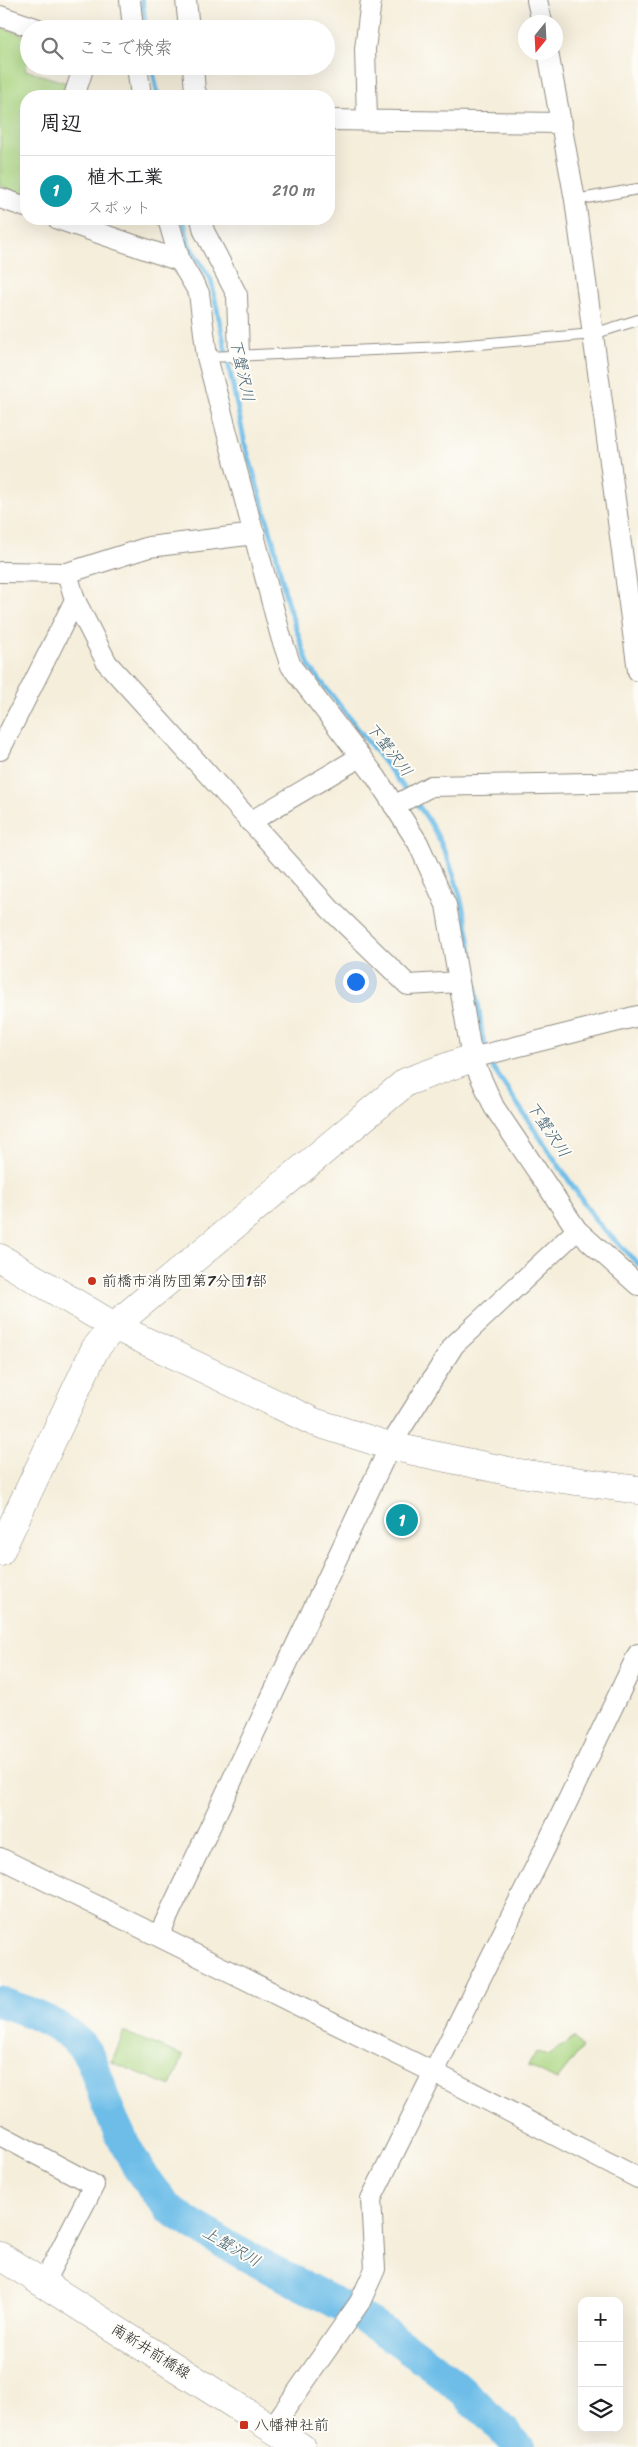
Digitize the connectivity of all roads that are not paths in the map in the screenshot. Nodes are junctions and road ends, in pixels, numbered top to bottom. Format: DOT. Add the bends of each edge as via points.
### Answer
graph roads {
  1 [pos="130,0"];
  2 [pos="186,0"];
  3 [pos="371,0"];
  4 [pos="537,0"];
  5 [pos="540,15"];
  6 [pos="0,16"];
  7 [pos="132,20"];
  8 [pos="188,20"];
  9 [pos="20,23"];
  10 [pos="550,60"];
  11 [pos="81,75"];
  12 [pos="138,75"];
  13 [pos="194,75"];
  14 [pos="76,90"];
  15 [pos="140,90"];
  16 [pos="196,90"];
  17 [pos="335,120"];
  18 [pos="367,120"];
  19 [pos="562,123"];
  20 [pos="638,189"];
  21 [pos="0,198"];
  22 [pos="575,200"];
  23 [pos="20,205"];
  24 [pos="75,225"];
  25 [pos="170,225"];
  26 [pos="202,225"];
  27 [pos="180,261"];
  28 [pos="638,320"];
  29 [pos="594,334"];
  30 [pos="239,356"];
  31 [pos="207,357"];
  32 [pos="255,534"];
  33 [pos="0,572"];
  34 [pos="67,573"];
  35 [pos="75,600"];
  36 [pos="638,671"];
  37 [pos="0,750"];
  38 [pos="360,757"];
  39 [pos="638,782"];
  40 [pos="394,806"];
  41 [pos="250,822"];
  42 [pos="459,982"];
  43 [pos="638,1016"];
  44 [pos="472,1058"];
  45 [pos="577,1230"];
  46 [pos="0,1258"];
  47 [pos="638,1285"];
  48 [pos="114,1326"];
  49 [pos="390,1446"];
  50 [pos="638,1490"];
  51 [pos="0,1552"];
  52 [pos="638,1654"];
  53 [pos="0,1858"];
  54 [pos="159,1935"];
  55 [pos="433,2072"];
  56 [pos="0,2135"];
  57 [pos="638,2178"];
  58 [pos="0,2256"];
  59 [pos="43,2284"];
  60 [pos="272,2428"];
  61 [pos="301,2447"];
  1 -- 7 [label="street"];
  2 -- 8 [label="street"];
  3 -- 18 [label="street" via="365,49"];
  4 -- 5 [label="street"];
  6 -- 9 [label="street"];
  10 -- 19 [label="street"];
  11 -- 14 [label="street"];
  12 -- 15 [label="street"];
  13 -- 16 [label="street"];
  17 -- 18 [label="street"];
  18 -- 19 [label="street"];
  19 -- 22 [label="street"];
  20 -- 22 [label="lane"];
  21 -- 23 [label="street"];
  22 -- 29 [label="street"];
  24 -- 27 [label="street"];
  25 -- 27 [label="street"];
  26 -- 30 [label="street" via="237,295"];
  27 -- 31 [label="street" via="199,293"];
  28 -- 29 [label="lane"];
  29 -- 30 [label="lane" via="445,347"];
  29 -- 36 [label="street"];
  30 -- 31 [label="lane"];
  31 -- 32 [label="street"];
  32 -- 34 [label="street" via="149,547"];
  32 -- 38 [label="street" via="291,666"];
  33 -- 34 [label="street"];
  34 -- 35 [label="street"];
  35 -- 37 [label="street"];
  35 -- 41 [label="street" via="107,664"];
  38 -- 40 [label="street"];
  38 -- 41 [label="street"];
  39 -- 40 [label="street" via="431,786"];
  40 -- 42 [label="street" via="418,843 446,905"];
  41 -- 42 [label="street" via="330,909 408,984"];
  42 -- 44 [label="street"];
  43 -- 44 [label="street"];
  44 -- 45 [label="street" via="494,1107"];
  44 -- 48 [label="street" via="406,1082"];
  45 -- 47 [label="street"];
  45 -- 49 [label="street" via="454,1345"];
  46 -- 48 [label="street"];
  48 -- 49 [label="street" via="314,1422"];
  48 -- 51 [label="street" via="95,1350"];
  49 -- 50 [label="street" via="513,1472"];
  49 -- 54 [label="street"];
  52 -- 55 [label="street"];
  53 -- 54 [label="street"];
  54 -- 55 [label="street"];
  55 -- 57 [label="street"];
  55 -- 60 [label="street" via="371,2199 374,2269 360,2302"];
  56 -- 59 [label="street" via="94,2185"];
  58 -- 59 [label="street, 南新井前橋線"];
  59 -- 60 [label="street, 南新井前橋線"];
  60 -- 61 [label="street, 南新井前橋線"];
}
